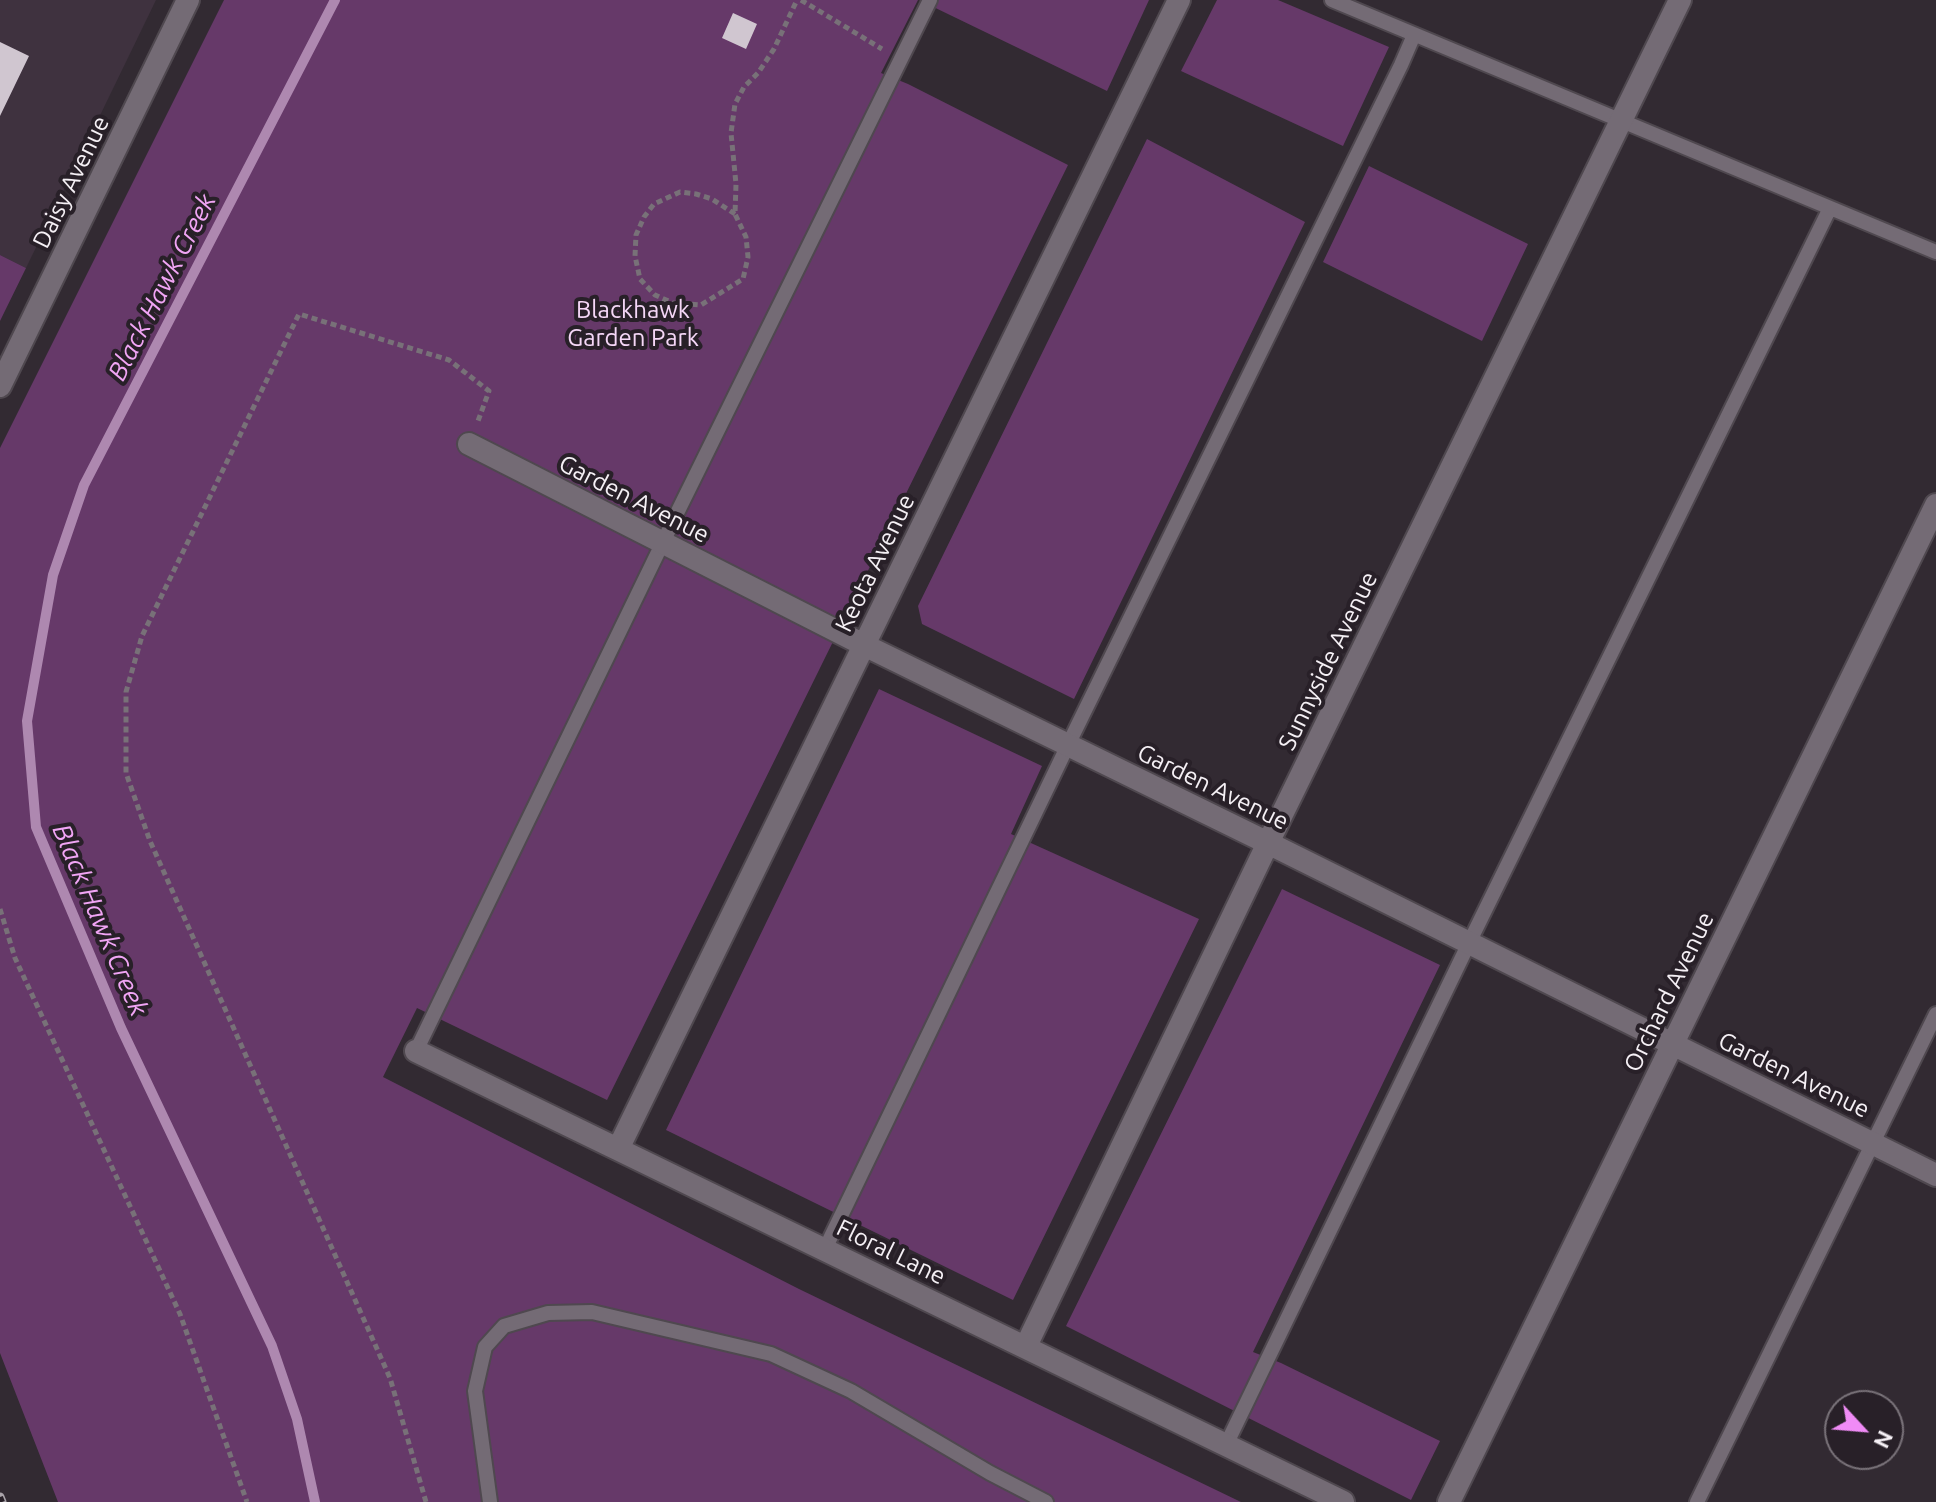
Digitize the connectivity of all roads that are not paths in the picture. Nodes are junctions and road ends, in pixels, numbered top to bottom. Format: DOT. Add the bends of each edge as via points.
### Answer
graph roads {
  1 [pos="188,0"];
  2 [pos="930,0"];
  3 [pos="1179,0"];
  4 [pos="1332,0"];
  5 [pos="1680,0"];
  6 [pos="1414,35"];
  7 [pos="1622,121"];
  8 [pos="1830,208"];
  9 [pos="1936,252"];
  10 [pos="0,386"];
  11 [pos="469,444"];
  12 [pos="1936,505"];
  13 [pos="663,542"];
  14 [pos="864,645"];
  15 [pos="1068,745"];
  16 [pos="1268,843"];
  17 [pos="1469,943"];
  18 [pos="1936,1014"];
  19 [pos="1673,1044"];
  20 [pos="416,1051"];
  21 [pos="1873,1143"];
  22 [pos="618,1149"];
  23 [pos="1936,1175"];
  24 [pos="825,1249"];
  25 [pos="1026,1346"];
  26 [pos="1226,1445"];
  27 [pos="1316,1497"];
  28 [pos="490,1502"];
  29 [pos="1046,1502"];
  30 [pos="1343,1502"];
  31 [pos="1449,1502"];
  32 [pos="1697,1502"];
  1 -- 10 [label="street, Daisy Avenue"];
  2 -- 13 [label="lane"];
  3 -- 14 [label="street, Keota Avenue"];
  4 -- 6 [label="lane"];
  5 -- 7 [label="street, Sunnyside Avenue"];
  6 -- 7 [label="lane"];
  6 -- 15 [label="lane"];
  7 -- 8 [label="lane"];
  7 -- 16 [label="street, Sunnyside Avenue"];
  8 -- 9 [label="lane"];
  8 -- 17 [label="lane"];
  11 -- 13 [label="street, Garden Avenue"];
  12 -- 19 [label="street, Orchard Avenue"];
  13 -- 14 [label="street, Garden Avenue"];
  13 -- 20 [label="lane"];
  14 -- 15 [label="street, Garden Avenue"];
  14 -- 22 [label="street, Keota Avenue"];
  15 -- 16 [label="street, Garden Avenue"];
  15 -- 24 [label="lane"];
  16 -- 17 [label="street, Garden Avenue"];
  16 -- 25 [label="street, Sunnyside Avenue"];
  17 -- 19 [label="street, Garden Avenue"];
  17 -- 26 [label="lane"];
  18 -- 21 [label="lane"];
  19 -- 21 [label="street, Garden Avenue"];
  19 -- 31 [label="street, Orchard Avenue"];
  20 -- 22 [label="street, Floral Lane"];
  21 -- 23 [label="street, Garden Avenue"];
  21 -- 32 [label="lane"];
  22 -- 24 [label="street, Floral Lane"];
  24 -- 25 [label="street, Floral Lane"];
  25 -- 26 [label="street, Floral Lane"];
  26 -- 27 [label="street, Floral Lane"];
  27 -- 30 [label="street, Floral Lane"];
  28 -- 29 [label="lane" via="475,1391 485,1347 504,1326 548,1313 592,1312 771,1354 851,1391"];
}
